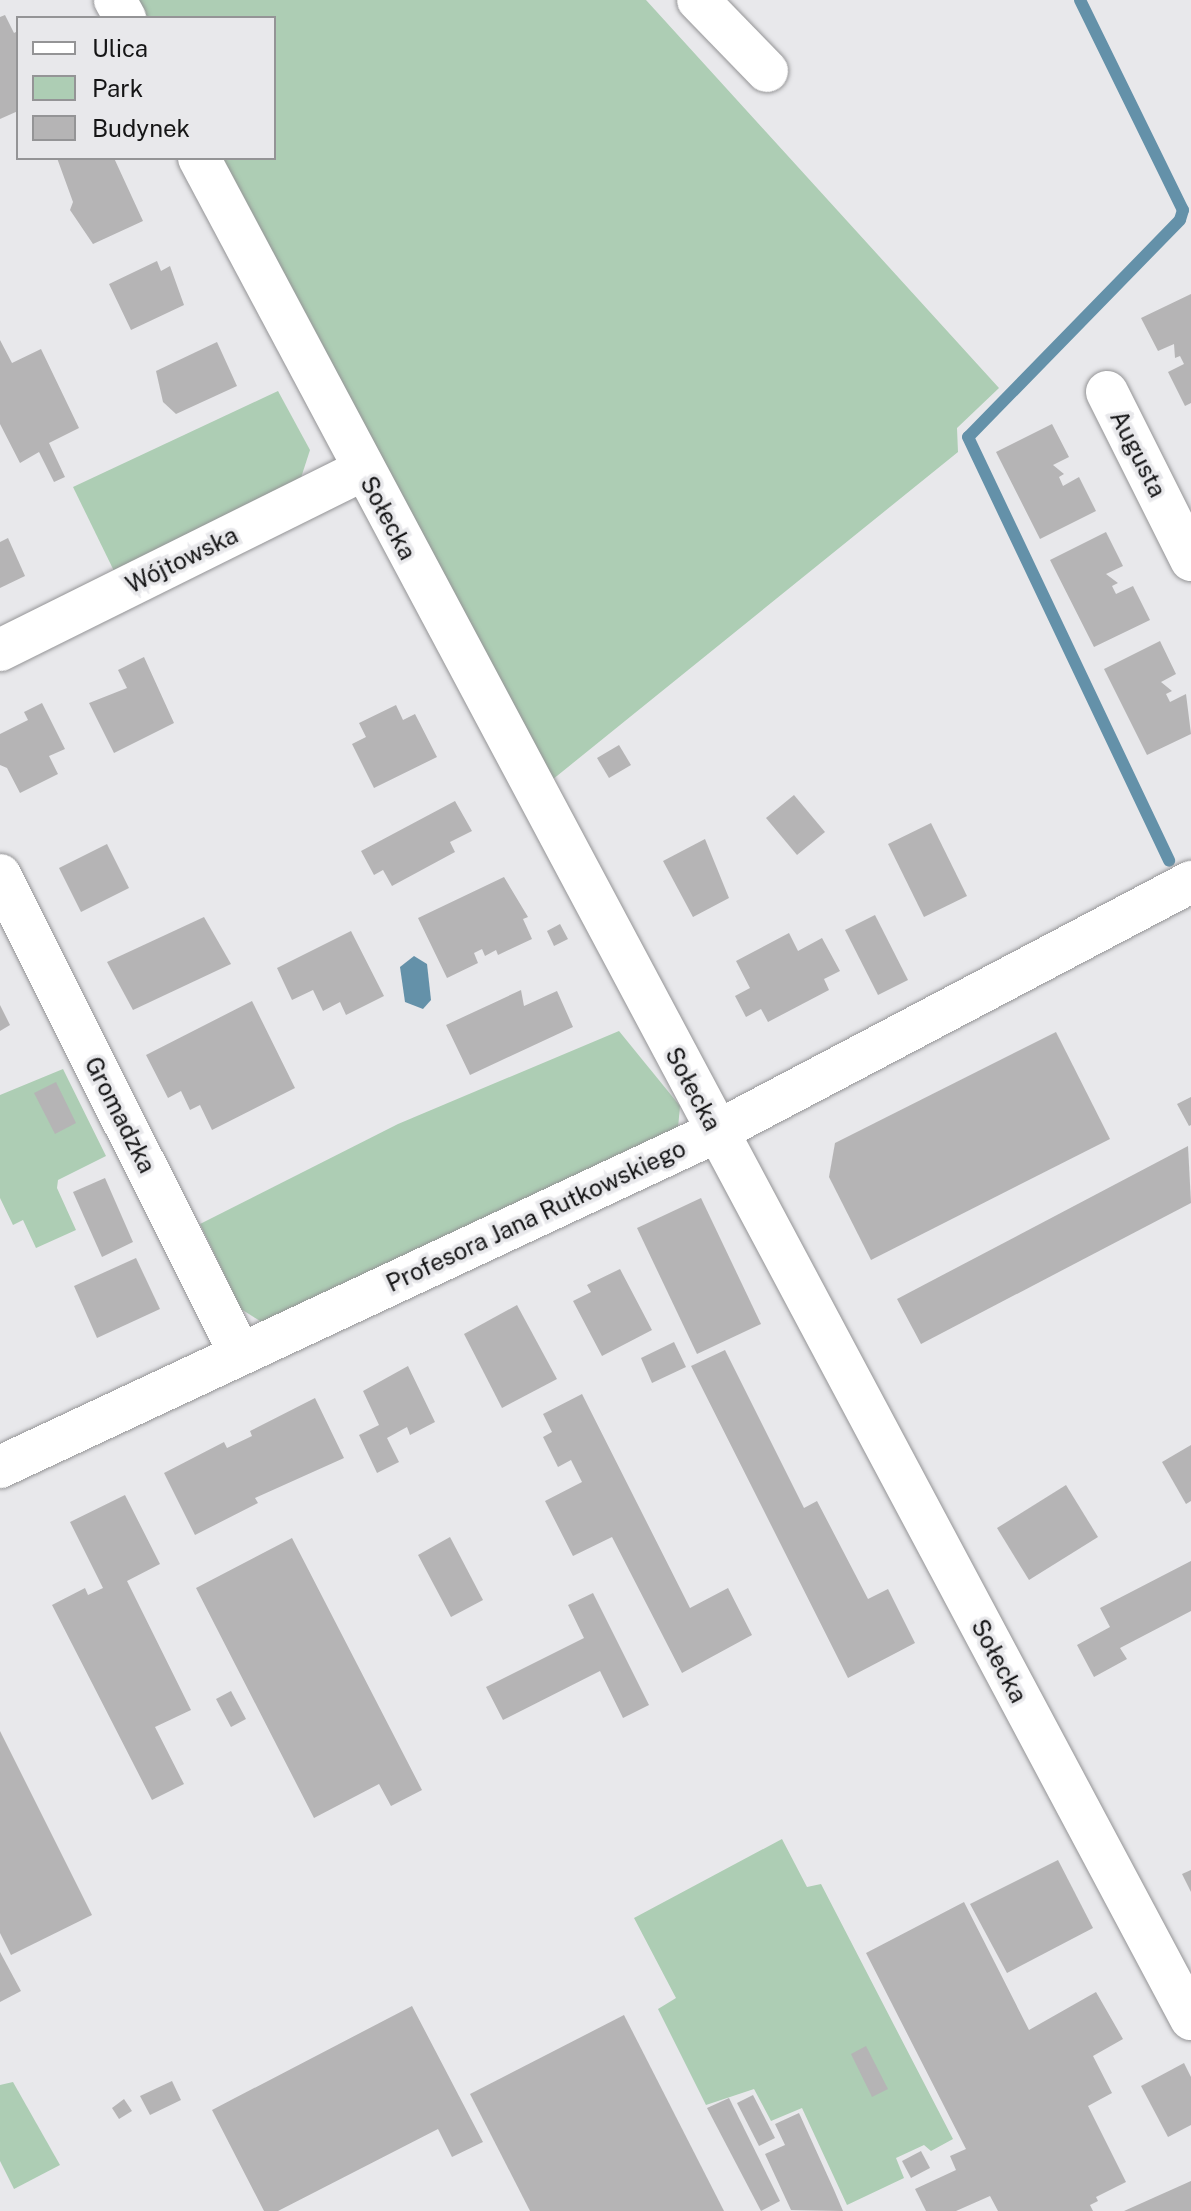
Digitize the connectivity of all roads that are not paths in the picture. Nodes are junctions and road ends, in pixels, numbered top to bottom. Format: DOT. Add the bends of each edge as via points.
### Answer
graph roads {
  1 [pos="698,0"];
  2 [pos="767,71"];
  3 [pos="200,160"];
  4 [pos="1107,392"];
  5 [pos="363,470"];
  6 [pos="1191,560"];
  7 [pos="0,650"];
  8 [pos="0,875"];
  9 [pos="1191,882"];
  10 [pos="716,1132"];
  11 [pos="240,1354"];
  12 [pos="0,1467"];
  13 [pos="1191,2019"];
  1 -- 2 [label="street"];
  3 -- 5 [label="street, Sołecka"];
  4 -- 6 [label="street, Augusta"];
  5 -- 7 [label="street, Wójtowska"];
  5 -- 10 [label="street, Sołecka"];
  8 -- 11 [label="street, Gromadzka"];
  9 -- 10 [label="street, Profesora Jana Rutkowskiego"];
  10 -- 11 [label="street, Profesora Jana Rutkowskiego"];
  10 -- 13 [label="street, Sołecka"];
  11 -- 12 [label="street, Profesora Jana Rutkowskiego"];
}
